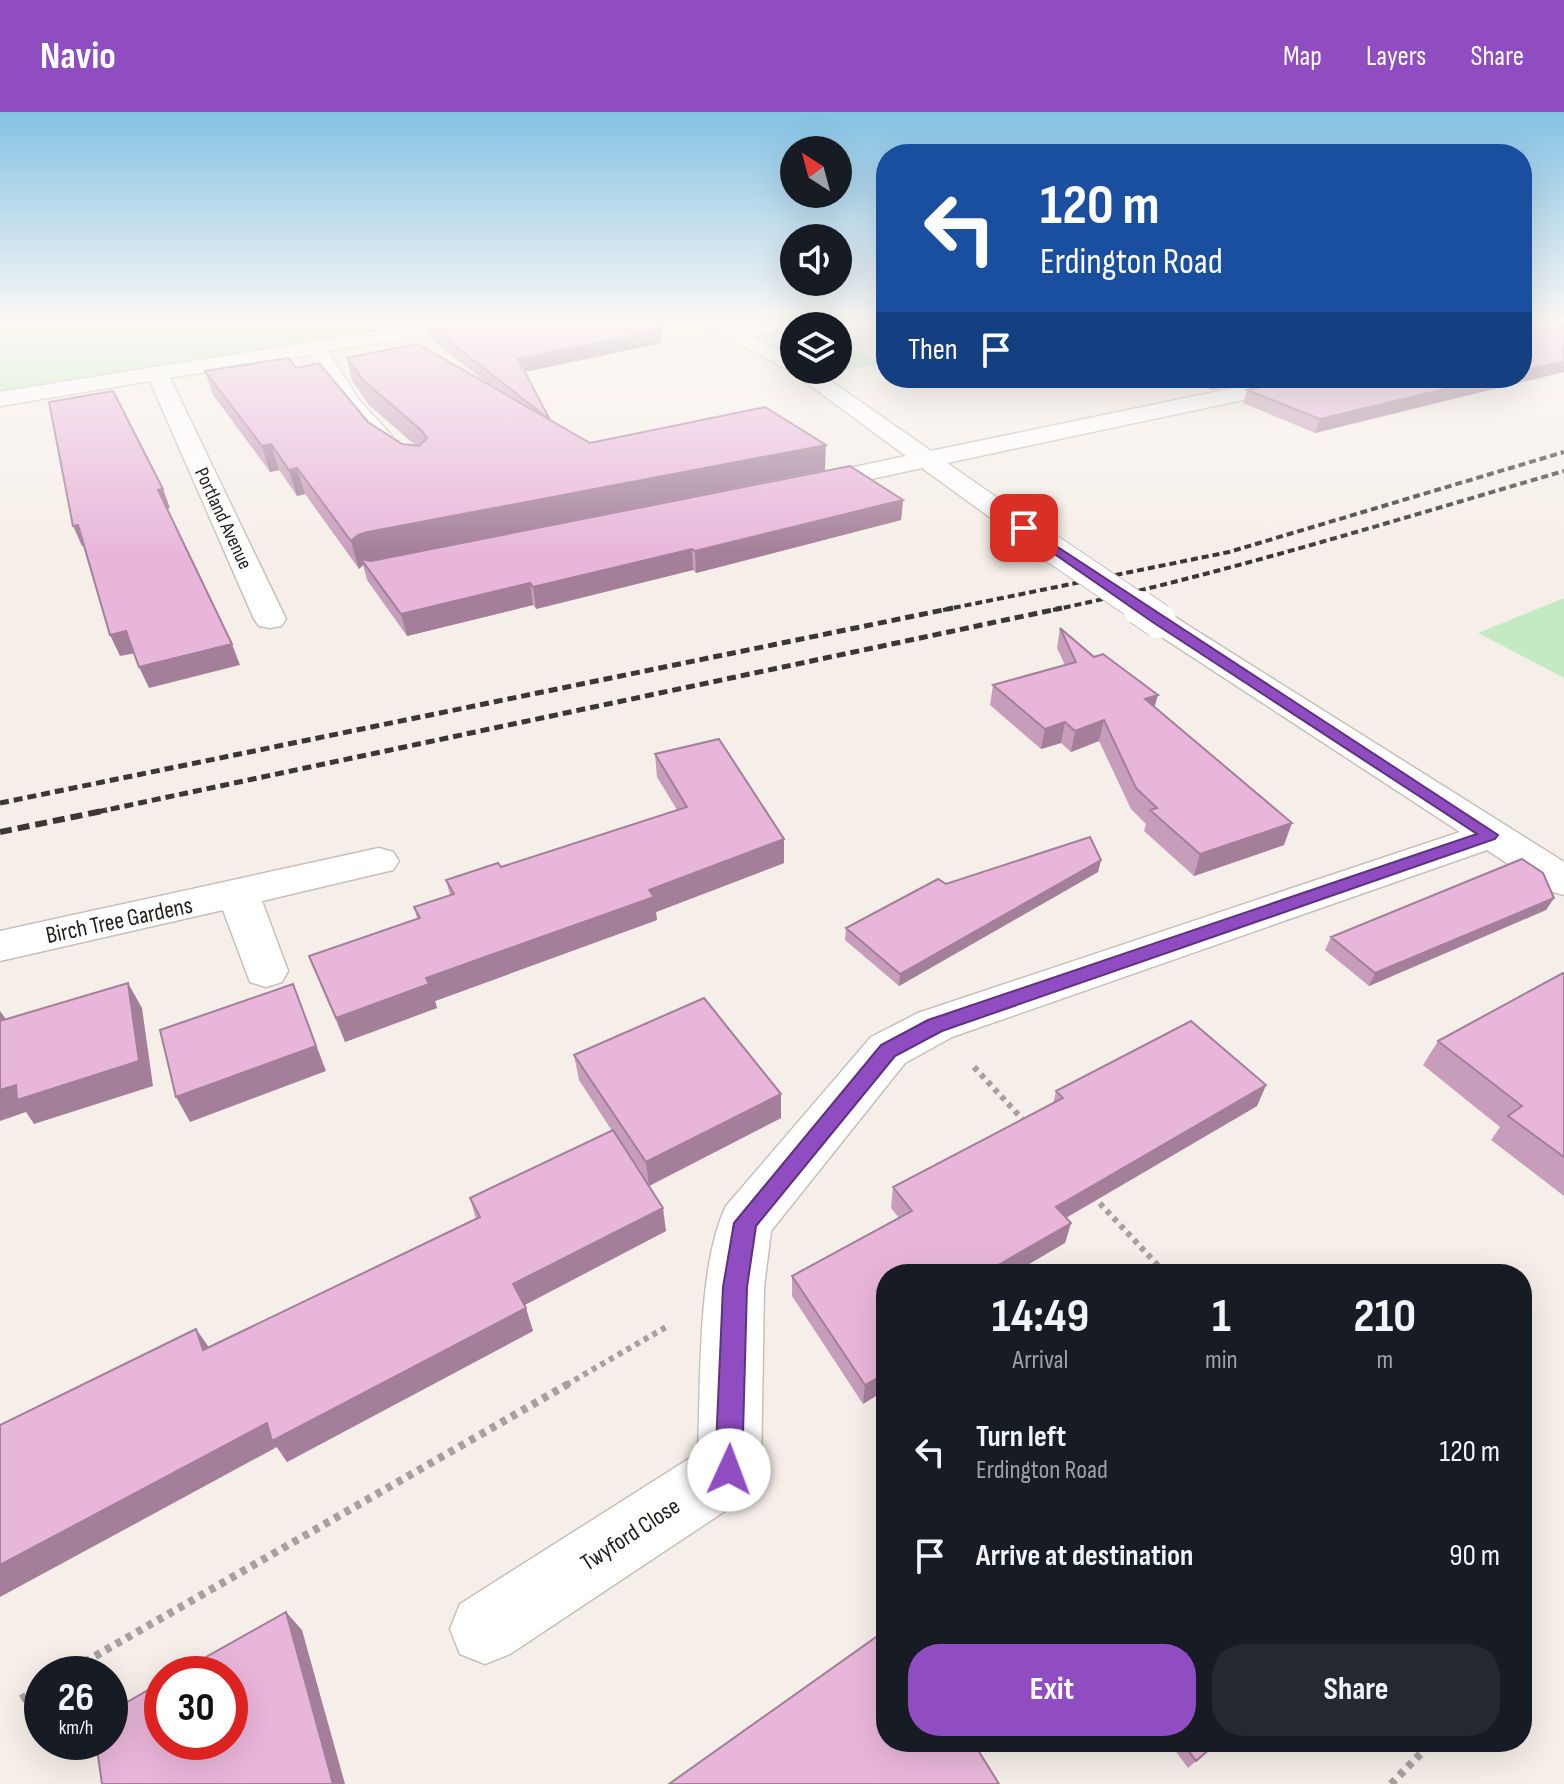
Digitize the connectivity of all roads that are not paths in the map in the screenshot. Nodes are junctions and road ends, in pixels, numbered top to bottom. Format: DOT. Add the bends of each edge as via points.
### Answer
graph roads {
  1 [pos="169,399"];
  2 [pos="347,399"];
  3 [pos="843,399"];
  4 [pos="1212,399"];
  5 [pos="394,447"];
  6 [pos="928,458"];
  7 [pos="775,492"];
  8 [pos="270,619"];
  9 [pos="1490,835"];
  10 [pos="379,861"];
  11 [pos="1564,881"];
  12 [pos="238,894"];
  13 [pos="0,946"];
  14 [pos="266,971"];
  15 [pos="485,1629"];
  1 -- 8 [label="street, Portland Avenue"];
  2 -- 5 [label="street"];
  3 -- 6 [label="street"];
  4 -- 6 [label="street"];
  6 -- 7 [label="street"];
  6 -- 9 [label="street, bridge" via="1159,621"];
  9 -- 11 [label="street"];
  9 -- 15 [label="street, Twyford Close" via="935,1025 888,1050 745,1223 735,1287 729,1470"];
  10 -- 12 [label="street, Birch Tree Gardens"];
  12 -- 13 [label="street, Birch Tree Gardens"];
  12 -- 14 [label="street"];
}
